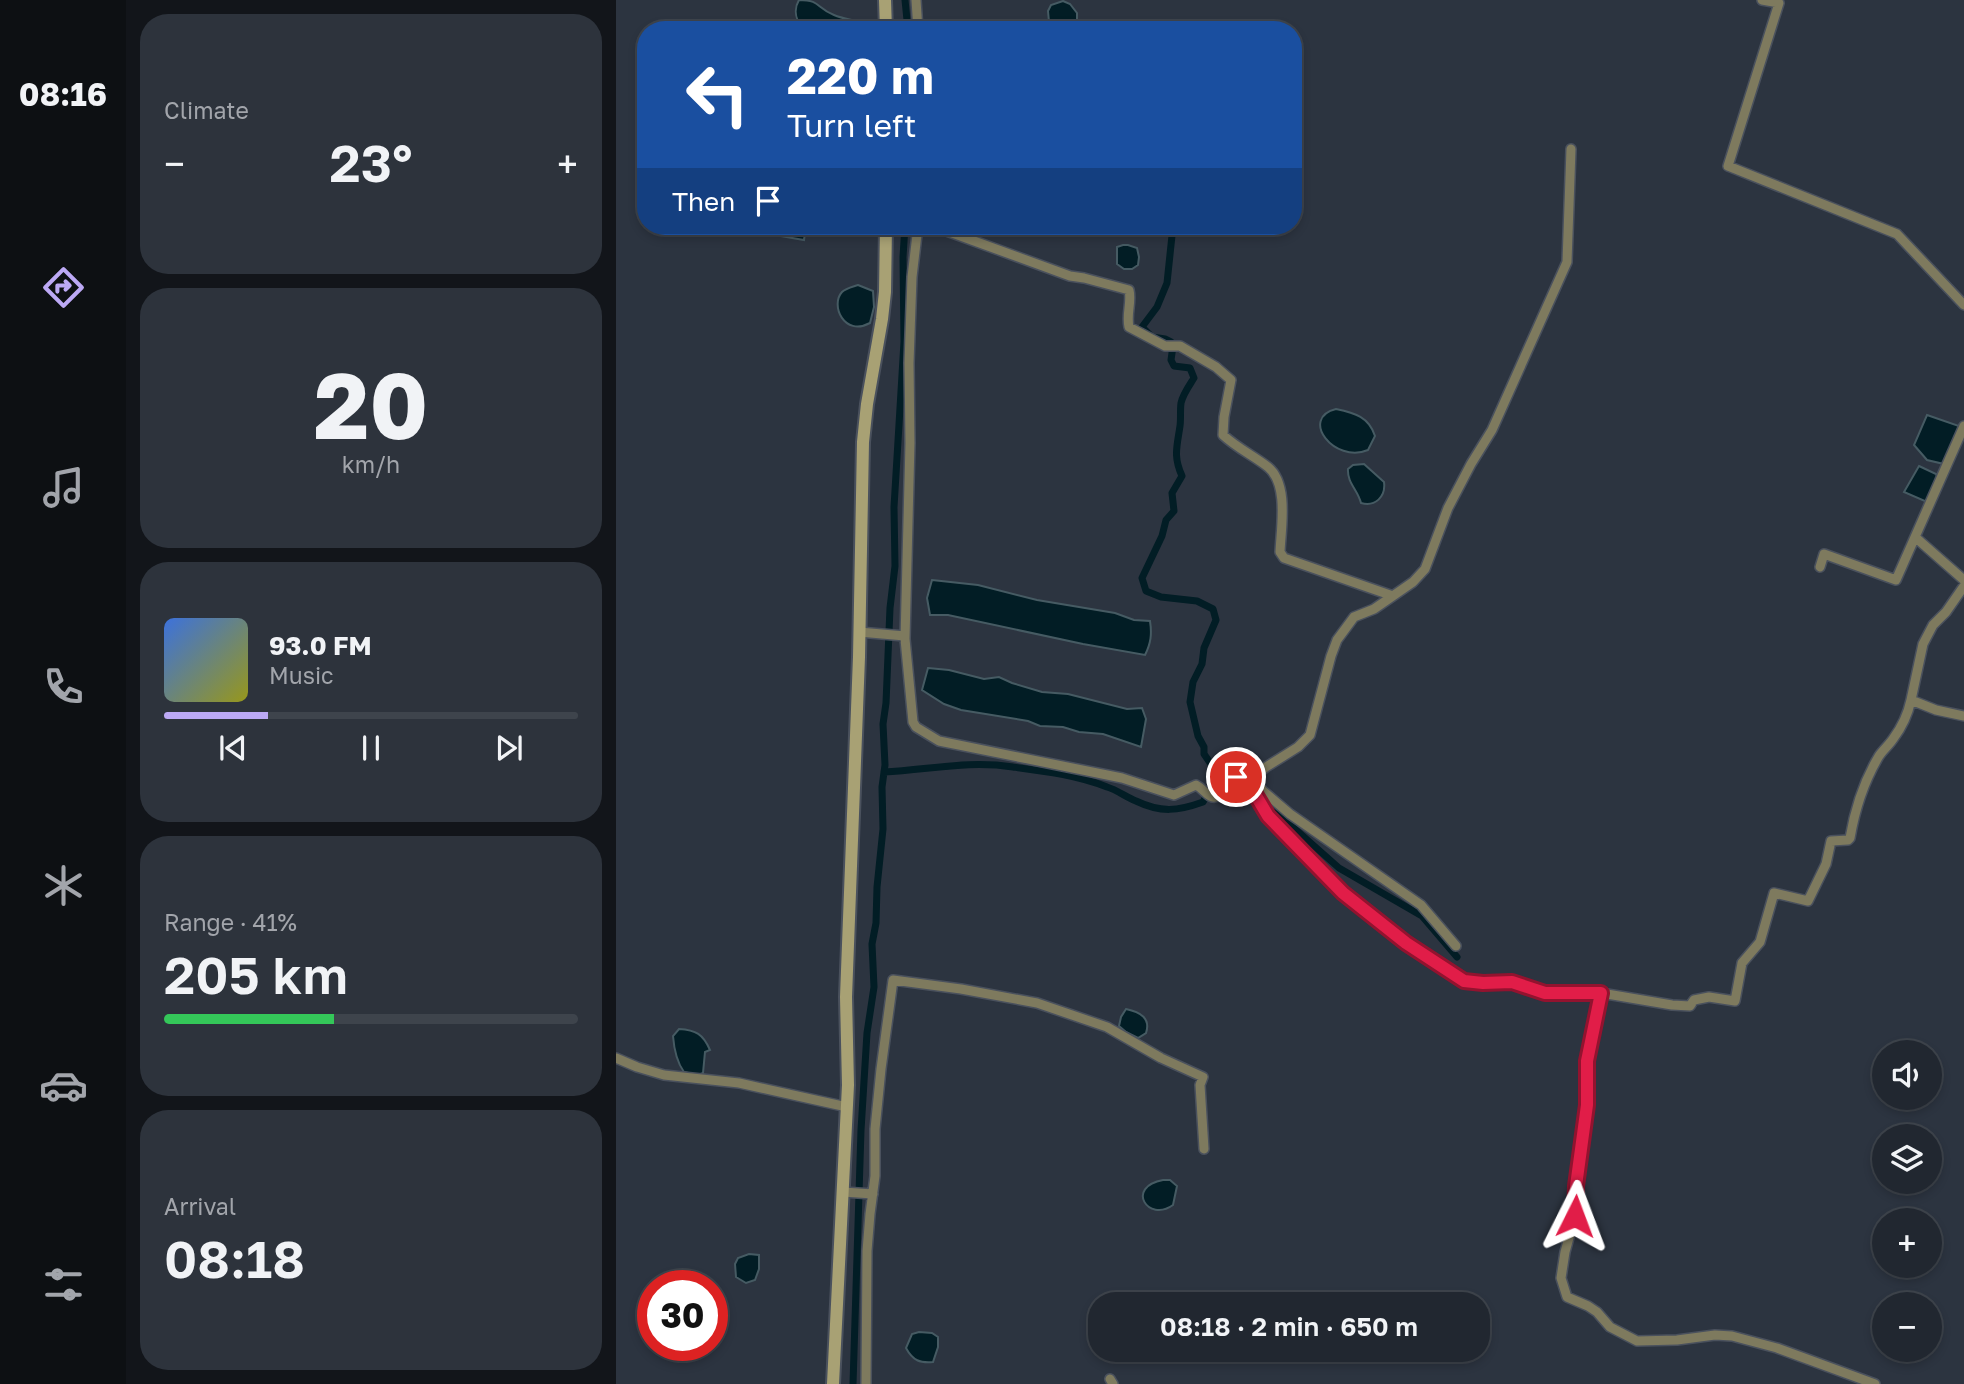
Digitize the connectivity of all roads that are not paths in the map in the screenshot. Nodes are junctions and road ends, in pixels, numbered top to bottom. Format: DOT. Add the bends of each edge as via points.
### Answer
graph roads {
  1 [pos="885,0"];
  2 [pos="916,0"];
  3 [pos="1762,0"];
  4 [pos="886,21"];
  5 [pos="917,21"];
  6 [pos="1571,149"];
  7 [pos="886,235"];
  8 [pos="917,235"];
  9 [pos="958,235"];
  10 [pos="1964,305"];
  11 [pos="1964,426"];
  12 [pos="1962,437"];
  13 [pos="1915,537"];
  14 [pos="1820,567"];
  15 [pos="1964,580"];
  16 [pos="1964,586"];
  17 [pos="1393,596"];
  18 [pos="866,632"];
  19 [pos="903,636"];
  20 [pos="1911,699"];
  21 [pos="1964,716"];
  22 [pos="1455,946"];
  23 [pos="1601,993"];
  24 [pos="616,1058"];
  25 [pos="847,1107"];
  26 [pos="1204,1149"];
  27 [pos="843,1192"];
  28 [pos="873,1194"];
  29 [pos="834,1384"];
  30 [pos="866,1384"];
  31 [pos="1875,1384"];
  1 -- 4 [label="street"];
  2 -- 5 [label="street"];
  3 -- 10 [label="street" via="1779,3 1728,166 1897,234"];
  6 -- 17 [label="street" via="1567,262 1492,430 1448,508 1425,569"];
  7 -- 18 [label="street" via="884,306 864,434"];
  8 -- 19 [label="street"];
  9 -- 17 [label="street" via="1070,276 1129,290 1129,327 1165,346 1180,346 1231,380 1223,435 1274,472 1281,494 1280,552 1284,558"];
  11 -- 12 [label="street"];
  12 -- 13 [label="street"];
  13 -- 14 [label="street" via="1896,580 1824,554"];
  13 -- 15 [label="street"];
  16 -- 20 [label="street" via="1923,645"];
  17 -- 22 [label="street" via="1354,617 1331,656 1310,735 1259,772 1256,780 1300,821 1421,905"];
  18 -- 19 [label="street"];
  18 -- 25 [label="street" via="846,997"];
  19 -- 23 [label="street" via="913,722 928,736 1122,778 1174,795 1196,785 1216,797 1232,779 1240,778 1268,816 1343,893 1464,981 1512,982 1545,993"];
  20 -- 21 [label="street"];
  20 -- 23 [label="street" via="1905,720 1870,773 1850,838 1831,841 1826,864 1808,901 1774,893 1760,942 1742,963 1735,1001 1709,997 1681,1006"];
  23 -- 31 [label="street" via="1587,1061 1575,1216 1561,1278 1567,1297 1588,1306 1610,1327 1637,1341 1732,1336"];
  24 -- 25 [label="street" via="664,1075 739,1083"];
  25 -- 27 [label="street"];
  26 -- 28 [label="street" via="1203,1077 1107,1027 1037,1003 894,980 878,1093"];
  27 -- 28 [label="street"];
  27 -- 29 [label="street"];
  28 -- 30 [label="street" via="867,1251"];
}
